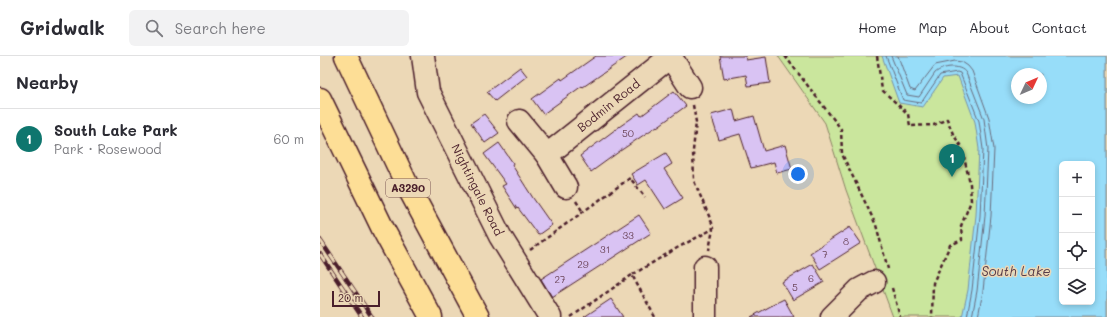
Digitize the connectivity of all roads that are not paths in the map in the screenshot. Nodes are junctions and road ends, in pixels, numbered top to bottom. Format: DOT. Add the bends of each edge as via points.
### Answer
graph roads {
  1 [pos="346,56"];
  2 [pos="423,56"];
  3 [pos="670,56"];
  4 [pos="690,87"];
  5 [pos="320,99"];
  6 [pos="519,121"];
  7 [pos="547,155"];
  8 [pos="566,187"];
  9 [pos="705,267"];
  10 [pos="873,281"];
  11 [pos="431,317"];
  12 [pos="478,317"];
  13 [pos="550,317"];
  14 [pos="705,317"];
  15 [pos="832,317"];
  1 -- 12 [label="main road, A3290" via="407,185"];
  2 -- 13 [label="street, Nightingale Road" via="428,92 500,236"];
  3 -- 4 [label="street, Bodmin Road"];
  3 -- 7 [label="street, Bodmin Road"];
  5 -- 11 [label="main road, A3290" via="384,231"];
  6 -- 7 [label="street"];
  7 -- 8 [label="street"];
  9 -- 14 [label="street"];
  10 -- 15 [label="street"];
}
